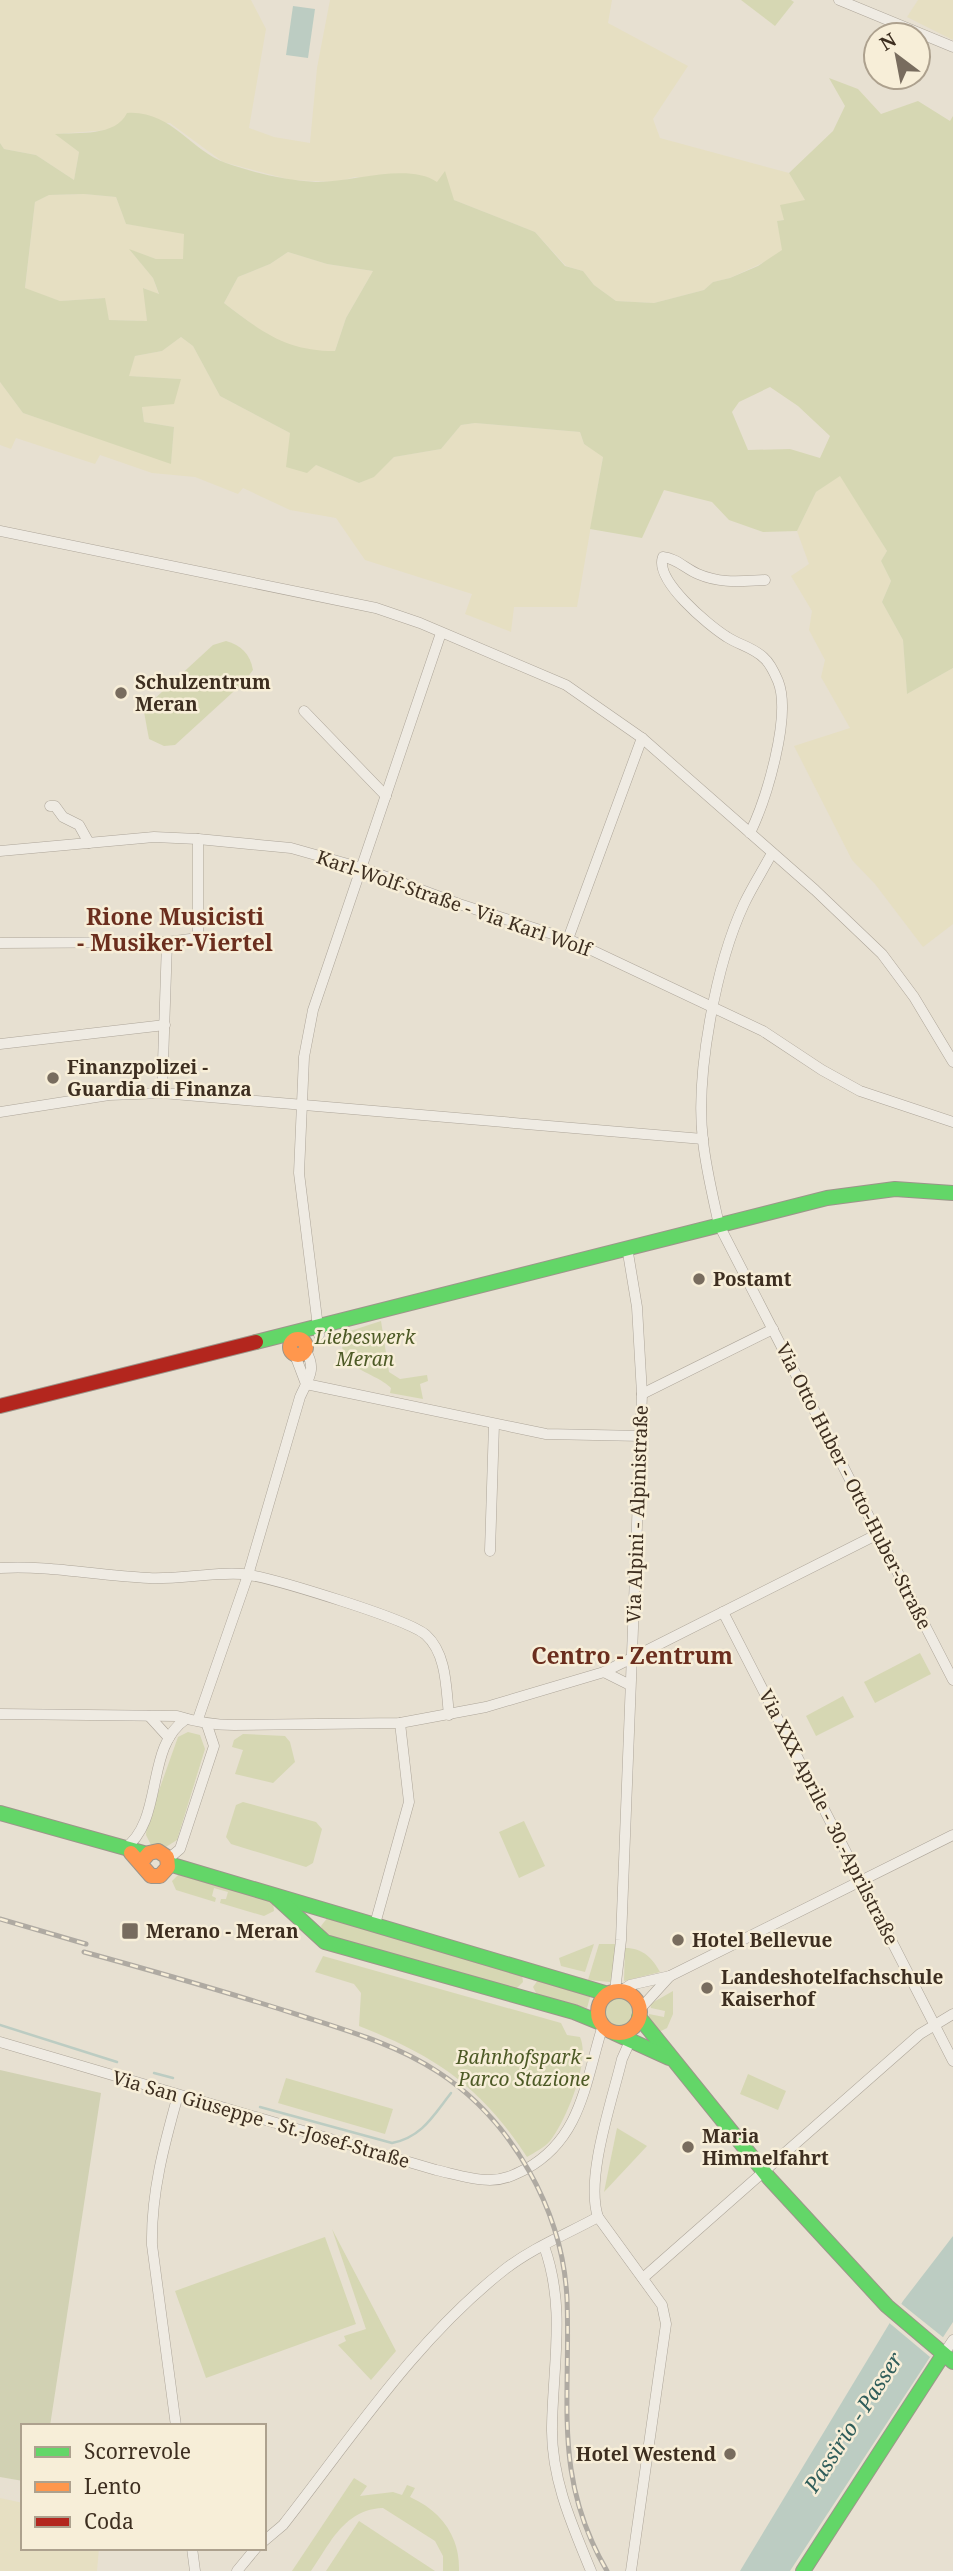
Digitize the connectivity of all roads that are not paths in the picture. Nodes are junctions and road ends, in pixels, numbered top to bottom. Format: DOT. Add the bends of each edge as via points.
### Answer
graph roads {
  1 [pos="839,0"];
  2 [pos="953,47"];
  3 [pos="0,531"];
  4 [pos="765,580"];
  5 [pos="441,633"];
  6 [pos="304,711"];
  7 [pos="642,738"];
  8 [pos="386,796"];
  9 [pos="50,806"];
  10 [pos="750,833"];
  11 [pos="198,839"];
  12 [pos="89,843"];
  13 [pos="0,851"];
  14 [pos="772,853"];
  15 [pos="362,867"];
  16 [pos="568,939"];
  17 [pos="167,942"];
  18 [pos="0,943"];
  19 [pos="714,1006"];
  20 [pos="165,1025"];
  21 [pos="0,1044"];
  22 [pos="953,1062"];
  23 [pos="162,1093"];
  24 [pos="301,1106"];
  25 [pos="0,1112"];
  26 [pos="953,1122"];
  27 [pos="703,1139"];
  28 [pos="953,1193"];
  29 [pos="719,1225"];
  30 [pos="627,1247"];
  31 [pos="773,1329"];
  32 [pos="306,1336"];
  33 [pos="306,1384"];
  34 [pos="642,1394"];
  35 [pos="0,1406"];
  36 [pos="494,1424"];
  37 [pos="642,1436"];
  38 [pos="878,1534"];
  39 [pos="491,1551"];
  40 [pos="0,1568"];
  41 [pos="248,1574"];
  42 [pos="723,1612"];
  43 [pos="632,1657"];
  44 [pos="604,1672"];
  45 [pos="953,1680"];
  46 [pos="630,1685"];
  47 [pos="0,1714"];
  48 [pos="149,1716"];
  49 [pos="449,1716"];
  50 [pos="186,1719"];
  51 [pos="203,1722"];
  52 [pos="400,1723"];
  53 [pos="169,1738"];
  54 [pos="0,1813"];
  55 [pos="141,1832"];
  56 [pos="953,1835"];
  57 [pos="125,1849"];
  58 [pos="180,1849"];
  59 [pos="146,1857"];
  60 [pos="168,1862"];
  61 [pos="184,1868"];
  62 [pos="862,1879"];
  63 [pos="272,1893"];
  64 [pos="335,1912"];
  65 [pos="375,1924"];
  66 [pos="318,1935"];
  67 [pos="531,1972"];
  68 [pos="670,1976"];
  69 [pos="615,1992"];
  70 [pos="523,1998"];
  71 [pos="953,2014"];
  72 [pos="638,2017"];
  73 [pos="934,2023"];
  74 [pos="605,2026"];
  75 [pos="630,2041"];
  76 [pos="0,2042"];
  77 [pos="670,2059"];
  78 [pos="953,2061"];
  79 [pos="178,2095"];
  80 [pos="764,2172"];
  81 [pos="598,2217"];
  82 [pos="544,2246"];
  83 [pos="643,2278"];
  84 [pos="953,2340"];
  85 [pos="944,2355"];
  86 [pos="176,2424"];
  87 [pos="266,2539"];
  88 [pos="192,2550"];
  89 [pos="254,2550"];
  90 [pos="195,2571"];
  91 [pos="237,2571"];
  92 [pos="592,2571"];
  93 [pos="631,2571"];
  94 [pos="803,2571"];
  1 -- 2 [label="street"];
  3 -- 5 [label="street" via="376,608"];
  4 -- 10 [label="street" via="721,582 671,558 663,557 660,565 662,575 708,625 751,647 766,660 779,683 775,767"];
  5 -- 7 [label="street" via="566,685"];
  5 -- 8 [label="street"];
  6 -- 8 [label="street"];
  7 -- 10 [label="street"];
  7 -- 16 [label="street"];
  8 -- 15 [label="street"];
  9 -- 12 [label="street" via="79,825"];
  10 -- 14 [label="street"];
  11 -- 12 [label="street, Karl-Wolf-Straße - Via Karl Wolf" via="155,837"];
  11 -- 15 [label="street, Karl-Wolf-Straße - Via Karl Wolf" via="291,848"];
  11 -- 17 [label="street" via="198,938"];
  12 -- 13 [label="street, Karl-Wolf-Straße - Via Karl Wolf"];
  14 -- 19 [label="street, Via Otto Huber - Otto-Huber-Straße" via="743,905"];
  14 -- 22 [label="street" via="882,954 914,996"];
  15 -- 16 [label="street, Karl-Wolf-Straße - Via Karl Wolf"];
  15 -- 24 [label="street" via="313,1010"];
  16 -- 19 [label="street, Karl-Wolf-Straße - Via Karl Wolf"];
  17 -- 18 [label="street"];
  17 -- 20 [label="street"];
  19 -- 26 [label="street, Karl-Wolf-Straße - Via Karl Wolf" via="860,1091"];
  19 -- 27 [label="street, Via Otto Huber - Otto-Huber-Straße" via="703,1070"];
  20 -- 21 [label="street"];
  20 -- 23 [label="street"];
  23 -- 24 [label="street"];
  23 -- 25 [label="street" via="109,1095"];
  24 -- 27 [label="street"];
  24 -- 32 [label="street"];
  27 -- 29 [label="street, Via Otto Huber - Otto-Huber-Straße"];
  28 -- 29 [label="street" via="862,1191"];
  29 -- 30 [label="street"];
  29 -- 31 [label="street, Via Otto Huber - Otto-Huber-Straße"];
  30 -- 32 [label="street"];
  30 -- 34 [label="street, Via Alpini - Alpinistraße" via="637,1307"];
  31 -- 34 [label="street"];
  31 -- 38 [label="street, Via Otto Huber - Otto-Huber-Straße"];
  32 -- 33 [label="street"];
  32 -- 35 [label="street" via="282,1349 268,1337"];
  33 -- 36 [label="street"];
  33 -- 41 [label="street"];
  34 -- 37 [label="street, Via Alpini - Alpinistraße"];
  36 -- 37 [label="street" via="546,1434"];
  36 -- 39 [label="street"];
  37 -- 43 [label="street, Via Alpini - Alpinistraße"];
  38 -- 42 [label="street"];
  38 -- 45 [label="street, Via Otto Huber - Otto-Huber-Straße"];
  40 -- 41 [label="street" via="37,1566 147,1578"];
  41 -- 49 [label="street" via="383,1616 426,1635 440,1657"];
  41 -- 51 [label="street"];
  42 -- 43 [label="street"];
  42 -- 62 [label="street, Via XXX Aprile - 30.-Aprilstraße"];
  43 -- 44 [label="street"];
  43 -- 46 [label="street, Via Alpini - Alpinistraße"];
  44 -- 46 [label="street"];
  44 -- 49 [label="street"];
  46 -- 69 [label="street, Via Alpini - Alpinistraße"];
  47 -- 48 [label="street"];
  48 -- 50 [label="street"];
  48 -- 53 [label="street"];
  49 -- 52 [label="street"];
  50 -- 51 [label="street"];
  50 -- 53 [label="street"];
  51 -- 52 [label="street"];
  51 -- 58 [label="street" via="214,1746"];
  52 -- 65 [label="street" via="409,1802"];
  53 -- 55 [label="street"];
  54 -- 57 [label="street"];
  55 -- 57 [label="street"];
  55 -- 59 [label="street"];
  56 -- 62 [label="street"];
  57 -- 59 [label="street"];
  58 -- 60 [label="street"];
  58 -- 61 [label="street"];
  59 -- 60 [label="street" via="158,1851"];
  59 -- 60 [label="street" via="146,1873 155,1877 164,1874"];
  60 -- 61 [label="street"];
  61 -- 63 [label="street"];
  62 -- 68 [label="street"];
  62 -- 73 [label="street, Via XXX Aprile - 30.-Aprilstraße"];
  63 -- 64 [label="street"];
  63 -- 66 [label="street"];
  64 -- 65 [label="street"];
  64 -- 66 [label="street" via="321,1919"];
  65 -- 67 [label="street"];
  66 -- 70 [label="street" via="325,1942"];
  67 -- 69 [label="street"];
  67 -- 70 [label="street"];
  68 -- 69 [label="street"];
  68 -- 72 [label="street"];
  69 -- 72 [label="street" via="633,1997"];
  69 -- 74 [label="street" via="599,2007"];
  70 -- 74 [label="street"];
  71 -- 73 [label="street"];
  72 -- 74 [label="street" via="622,2032"];
  72 -- 75 [label="street"];
  72 -- 77 [label="street"];
  73 -- 78 [label="street, Via XXX Aprile - 30.-Aprilstraße"];
  73 -- 80 [label="street"];
  74 -- 75 [label="street"];
  74 -- 79 [label="street, Via San Giuseppe - St.-Josef-Straße" via="572,2126 559,2145 505,2179 436,2170"];
  75 -- 77 [label="street"];
  75 -- 81 [label="street" via="594,2179"];
  76 -- 79 [label="street, Via San Giuseppe - St.-Josef-Straße"];
  77 -- 80 [label="street"];
  79 -- 86 [label="street" via="156,2181 152,2218"];
  80 -- 83 [label="street"];
  80 -- 85 [label="street" via="890,2309"];
  81 -- 82 [label="street"];
  81 -- 83 [label="street"];
  82 -- 87 [label="street" via="460,2307 424,2345 283,2525"];
  82 -- 92 [label="street" via="557,2292 555,2461 567,2514"];
  83 -- 93 [label="street" via="662,2305 666,2323"];
  84 -- 85 [label="street"];
  85 -- 94 [label="street"];
  88 -- 90 [label="street"];
  89 -- 91 [label="street"];
}
